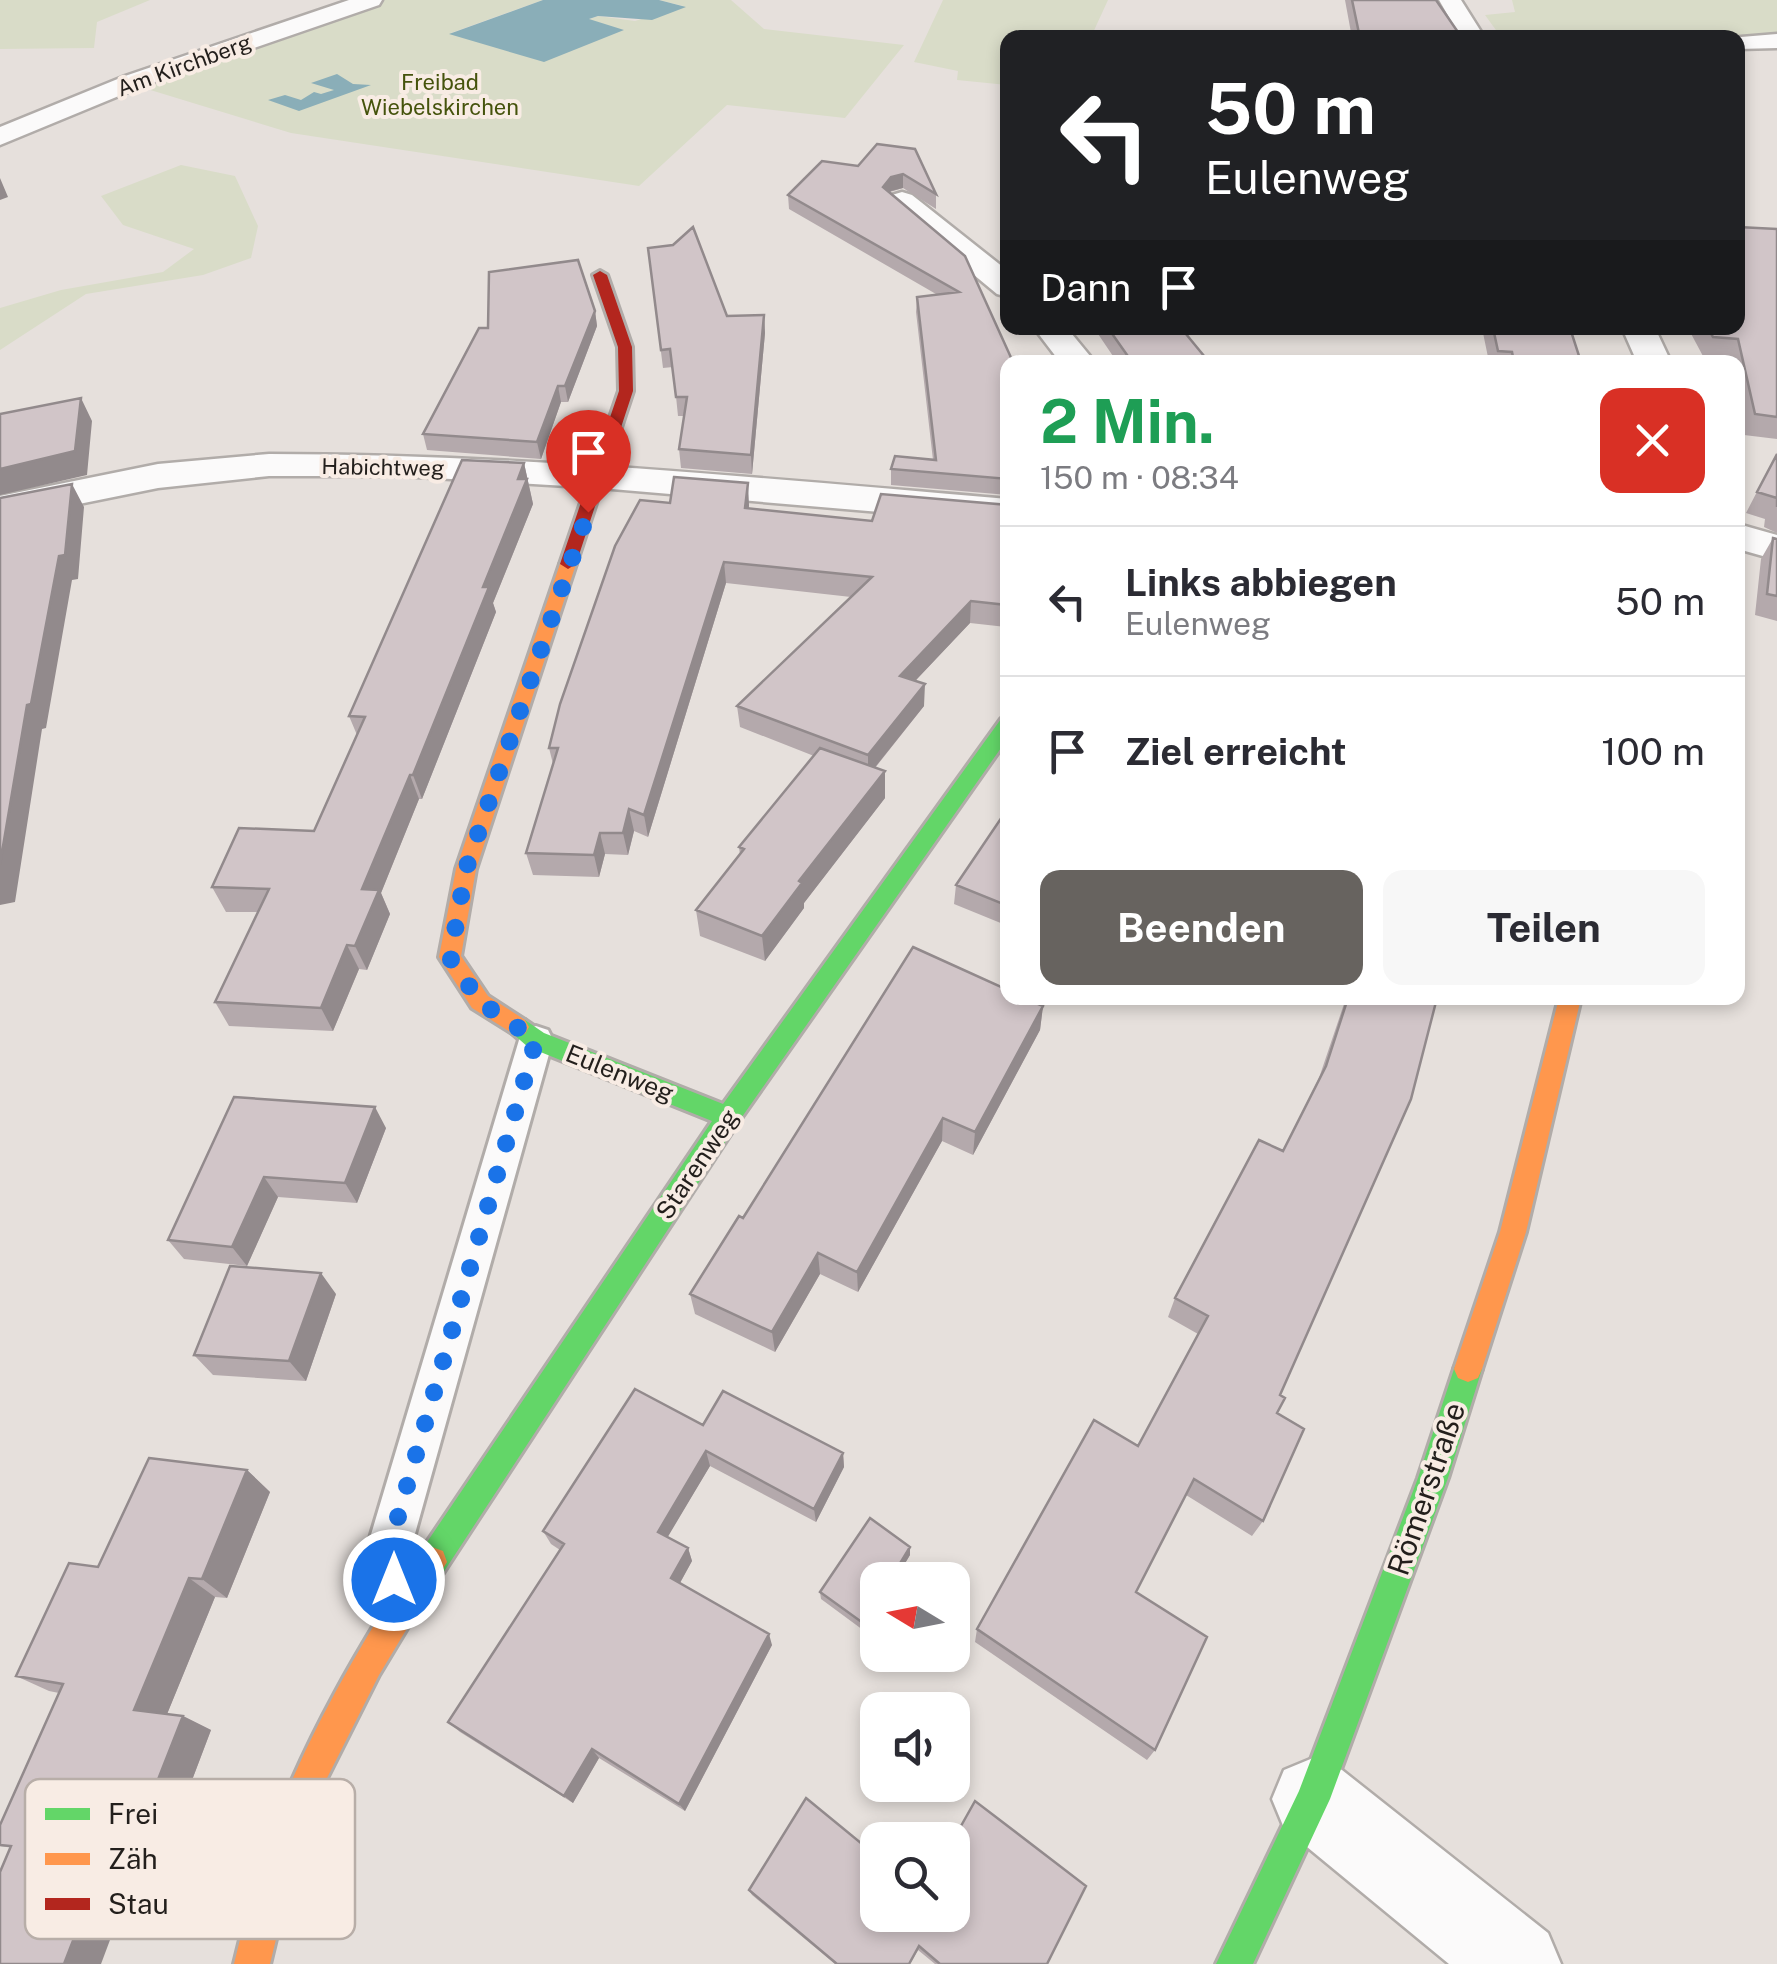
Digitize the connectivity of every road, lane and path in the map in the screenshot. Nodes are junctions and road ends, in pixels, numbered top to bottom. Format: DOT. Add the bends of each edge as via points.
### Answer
graph roads {
  1 [pos="371,0"];
  2 [pos="1450,0"];
  3 [pos="1468,30"];
  4 [pos="1777,41"];
  5 [pos="1745,42"];
  6 [pos="0,137"];
  7 [pos="902,201"];
  8 [pos="600,275"];
  9 [pos="1000,280"];
  10 [pos="1056,335"];
  11 [pos="1072,355"];
  12 [pos="600,476"];
  13 [pos="0,508"];
  14 [pos="1000,509"];
  15 [pos="1745,538"];
  16 [pos="1777,548"];
  17 [pos="1000,734"];
  18 [pos="1568,1005"];
  19 [pos="536,1040"];
  20 [pos="728,1117"];
  21 [pos="398,1613"];
  22 [pos="311,1779"];
  23 [pos="1313,1799"];
  24 [pos="258,1939"];
  25 [pos="252,1964"];
  26 [pos="1234,1964"];
  27 [pos="1517,1964"];
  1 -- 6 [label="street, Am Kirchberg" via="134,82"];
  2 -- 3 [label="street"];
  4 -- 5 [label="street"];
  7 -- 9 [label="street"];
  8 -- 12 [label="street, Eulenweg" via="626,347 626,391"];
  10 -- 11 [label="street"];
  12 -- 13 [label="street, Habichtweg" via="269,465 158,476"];
  12 -- 14 [label="street, Habichtweg"];
  12 -- 19 [label="street, Eulenweg" via="466,869 450,958 480,1002"];
  15 -- 16 [label="street"];
  17 -- 20 [label="street, Starenweg"];
  18 -- 23 [label="street, Römerstraße" via="1507,1251 1433,1478"];
  19 -- 20 [label="street, Eulenweg"];
  19 -- 21 [label="lane" via="389,1548"];
  20 -- 21 [label="street, Starenweg"];
  21 -- 22 [label="street, Starenweg"];
  23 -- 26 [label="street, Römerstraße"];
  23 -- 27 [label="street"];
  24 -- 25 [label="street, Starenweg"];
}
